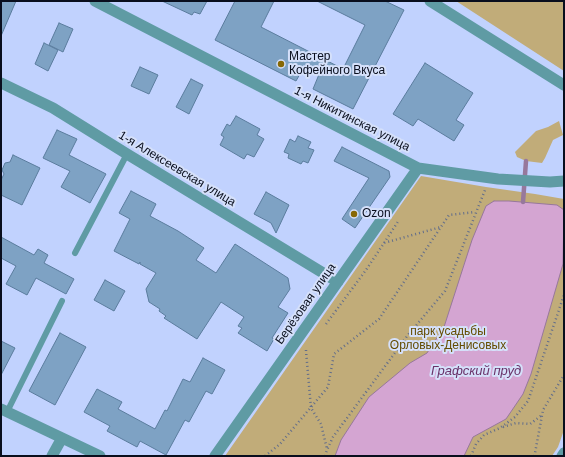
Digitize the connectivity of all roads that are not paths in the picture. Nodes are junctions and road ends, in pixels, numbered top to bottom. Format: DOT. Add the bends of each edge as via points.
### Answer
graph roads {
  1 [pos="95,1"];
  2 [pos="430,1"];
  3 [pos="1,83"];
  4 [pos="564,85"];
  5 [pos="127,154"];
  6 [pos="418,168"];
  7 [pos="564,181"];
  8 [pos="75,254"];
  9 [pos="338,282"];
  10 [pos="62,301"];
  11 [pos="4,410"];
  12 [pos="62,438"];
  13 [pos="564,453"];
  14 [pos="52,456"];
  15 [pos="100,456"];
  16 [pos="215,456"];
  17 [pos="562,456"];
  1 -- 6 [label="street, 1-я Никитинская улица"];
  2 -- 4 [label="street"];
  3 -- 5 [label="street, 1-я Алексеевская улица" via="53,108"];
  5 -- 8 [label="lane"];
  5 -- 9 [label="street, 1-я Алексеевская улица"];
  6 -- 7 [label="street, 1-я Никитинская улица" via="498,179"];
  6 -- 9 [label="street, Берёзовая улица"];
  9 -- 16 [label="street, Берёзовая улица"];
  10 -- 11 [label="lane"];
  11 -- 12 [label="street"];
  12 -- 14 [label="street"];
  12 -- 15 [label="street"];
  13 -- 17 [label="street"];
}
